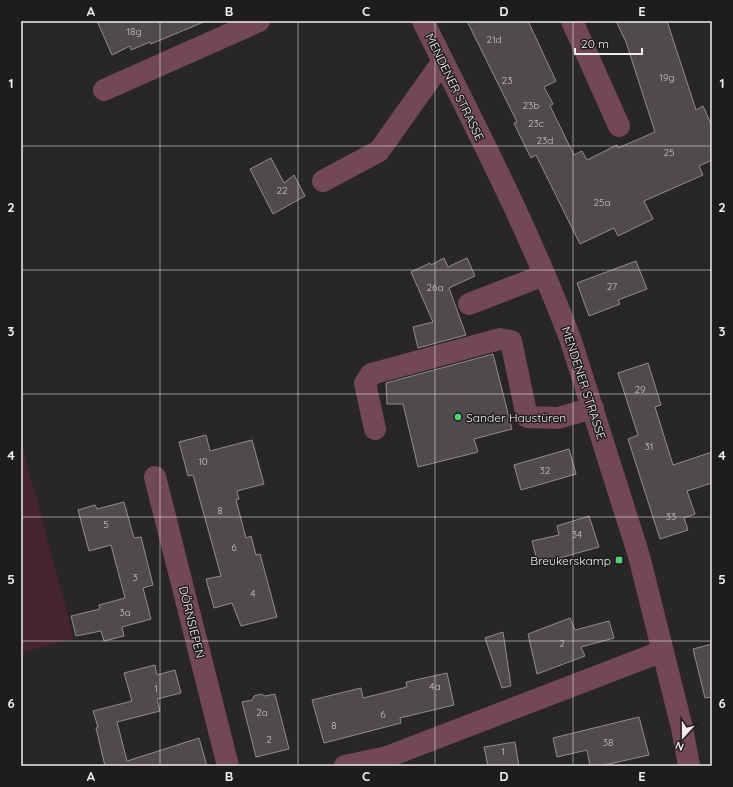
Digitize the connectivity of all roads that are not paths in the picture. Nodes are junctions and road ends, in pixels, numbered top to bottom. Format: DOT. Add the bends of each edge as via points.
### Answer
graph roads {
  1 [pos="259,21"];
  2 [pos="423,21"];
  3 [pos="572,21"];
  4 [pos="443,61"];
  5 [pos="104,90"];
  6 [pos="619,126"];
  7 [pos="323,181"];
  8 [pos="544,276"];
  9 [pos="469,304"];
  10 [pos="593,408"];
  11 [pos="375,429"];
  12 [pos="155,477"];
  13 [pos="663,650"];
  14 [pos="380,761"];
  15 [pos="228,766"];
  16 [pos="345,766"];
  17 [pos="689,766"];
  1 -- 5 [label="street"];
  2 -- 4 [label="street, MENDENER STRASSE"];
  3 -- 6 [label="street"];
  4 -- 7 [label="street" via="380,151"];
  4 -- 8 [label="street, MENDENER STRASSE" via="497,171"];
  8 -- 9 [label="street"];
  8 -- 10 [label="street, MENDENER STRASSE" via="571,341"];
  10 -- 11 [label="street" via="558,418 528,417 511,341 500,339 371,374 364,383"];
  10 -- 13 [label="street, MENDENER STRASSE" via="639,556"];
  12 -- 15 [label="street, DÖRNSIEPEN"];
  13 -- 14 [label="street"];
  13 -- 17 [label="street, MENDENER STRASSE"];
  14 -- 16 [label="street"];
}
